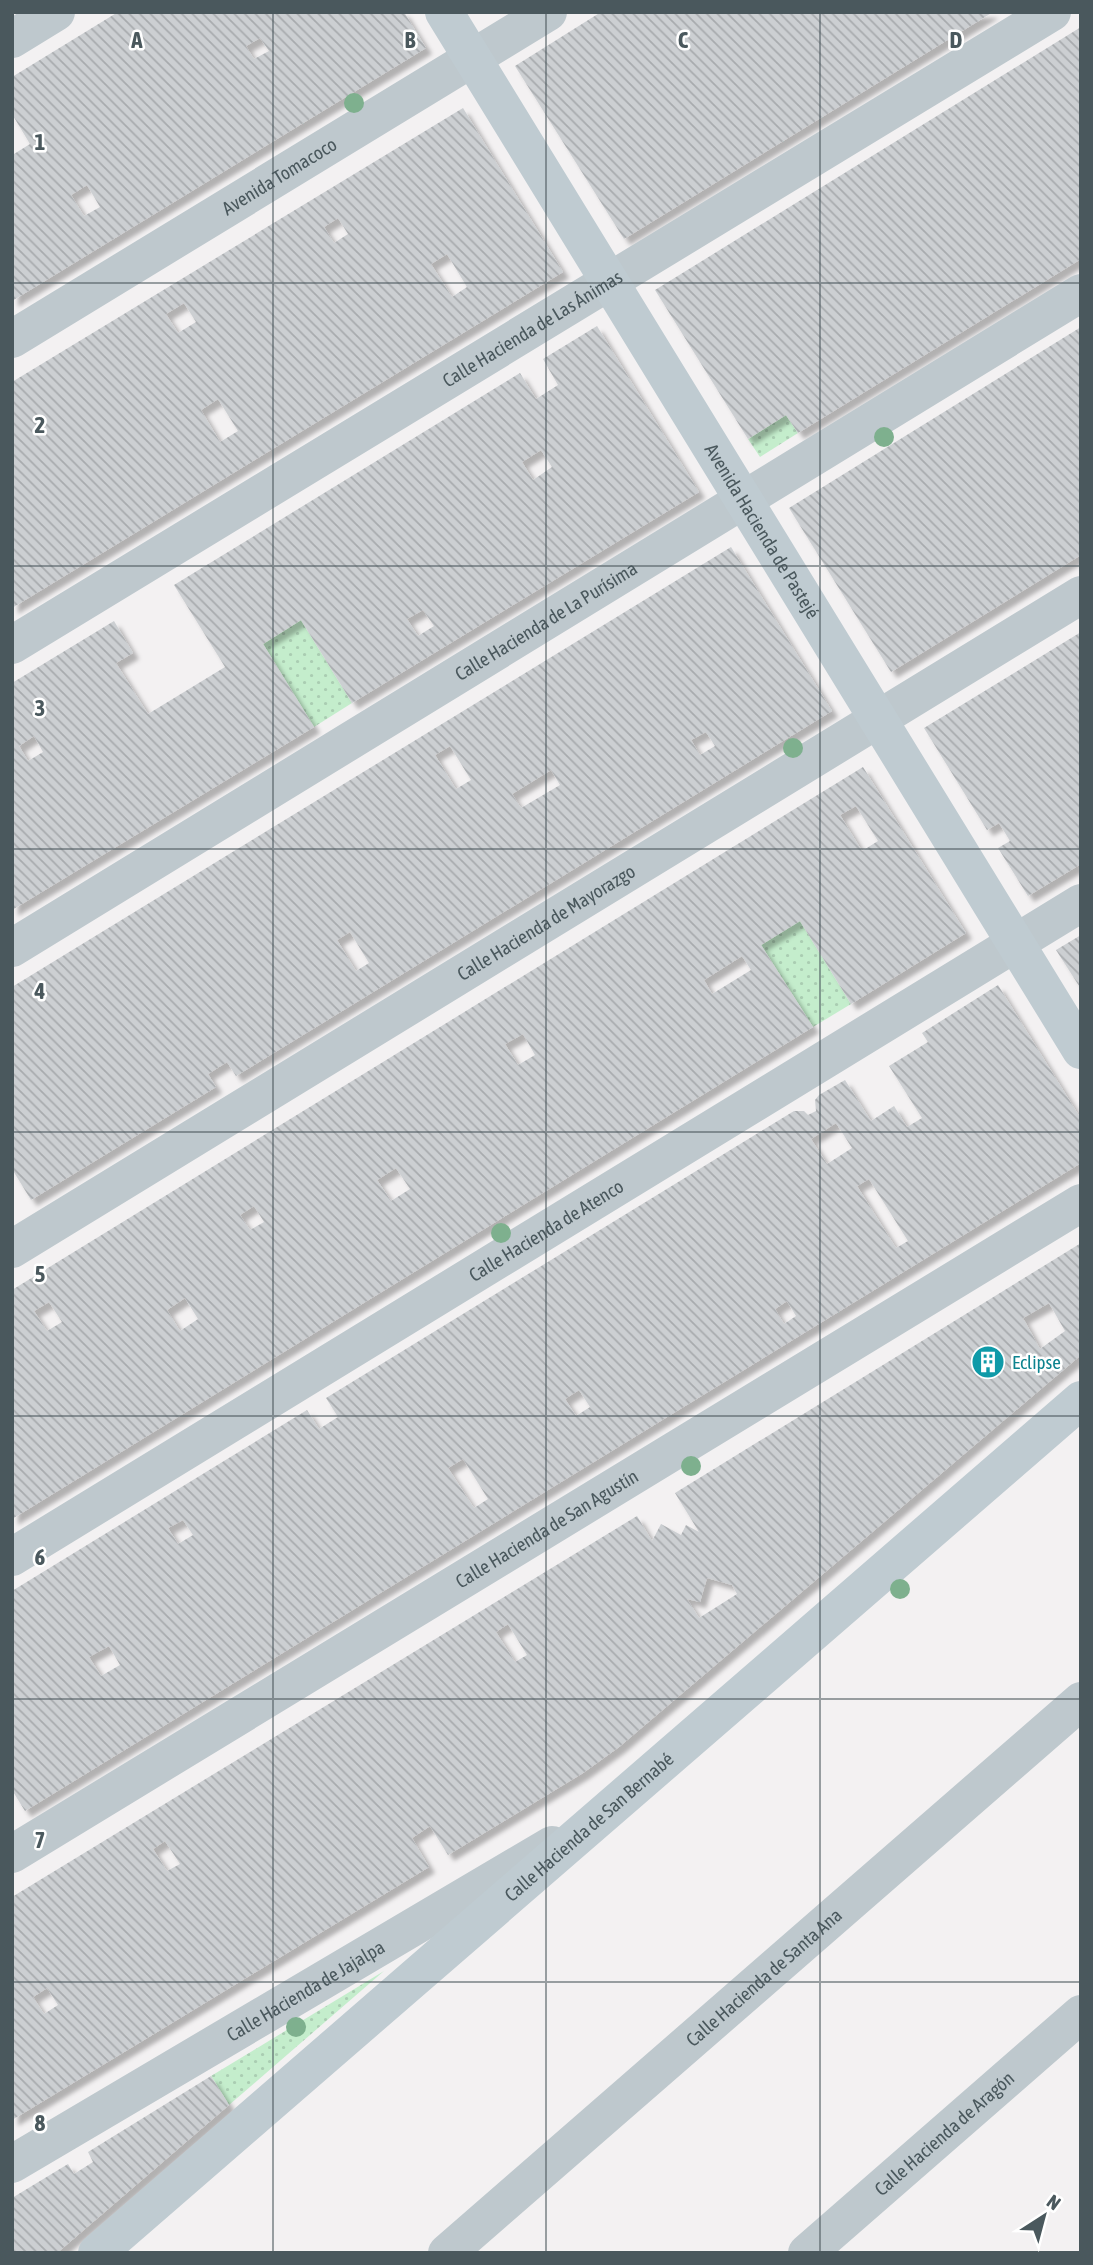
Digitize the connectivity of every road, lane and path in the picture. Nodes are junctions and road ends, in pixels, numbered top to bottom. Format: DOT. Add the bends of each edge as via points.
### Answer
graph roads {
  1 [pos="56,12"];
  2 [pos="443,12"];
  3 [pos="548,12"];
  4 [pos="1052,12"];
  5 [pos="12,39"];
  6 [pos="472,59"];
  7 [pos="609,282"];
  8 [pos="1081,293"];
  9 [pos="12,339"];
  10 [pos="743,500"];
  11 [pos="1081,595"];
  12 [pos="12,645"];
  13 [pos="877,719"];
  14 [pos="1081,903"];
  15 [pos="1016,944"];
  16 [pos="12,948"];
  17 [pos="1081,1050"];
  18 [pos="1081,1203"];
  19 [pos="12,1249"];
  20 [pos="1081,1400"];
  21 [pos="12,1557"];
  22 [pos="1081,1701"];
  23 [pos="599,1817"];
  24 [pos="12,1854"];
  25 [pos="1081,2014"];
  26 [pos="12,2164"];
  27 [pos="97,2253"];
  28 [pos="447,2253"];
  29 [pos="807,2253"];
  1 -- 5 [label="street"];
  2 -- 6 [label="street, Avenida Hacienda de Pastejé"];
  3 -- 6 [label="street, Avenida Tomacoco"];
  4 -- 7 [label="street, Calle Hacienda de Las Ánimas"];
  6 -- 7 [label="street, Avenida Hacienda de Pastejé"];
  6 -- 9 [label="street, Avenida Tomacoco"];
  7 -- 10 [label="street, Avenida Hacienda de Pastejé"];
  7 -- 12 [label="street, Calle Hacienda de Las Ánimas"];
  8 -- 10 [label="street, Calle Hacienda de La Purísima"];
  10 -- 13 [label="street, Avenida Hacienda de Pastejé"];
  10 -- 16 [label="street, Calle Hacienda de La Purísima"];
  11 -- 13 [label="street, Calle Hacienda de Mayorazgo"];
  13 -- 15 [label="street, Avenida Hacienda de Pastejé"];
  13 -- 19 [label="street, Calle Hacienda de Mayorazgo"];
  14 -- 15 [label="street, Calle Hacienda de Atenco"];
  15 -- 17 [label="street, Avenida Hacienda de Pastejé"];
  15 -- 21 [label="street, Calle Hacienda de Atenco"];
  18 -- 24 [label="street, Calle Hacienda de San Agustín"];
  20 -- 23 [label="street, Calle Hacienda de San Bernabé"];
  22 -- 28 [label="street, Calle Hacienda de Santa Ana"];
  23 -- 26 [label="street, Calle Hacienda de Jajalpa"];
  23 -- 27 [label="street, Calle Hacienda de San Bernabé"];
  25 -- 29 [label="street, Calle Hacienda de Aragón"];
}
